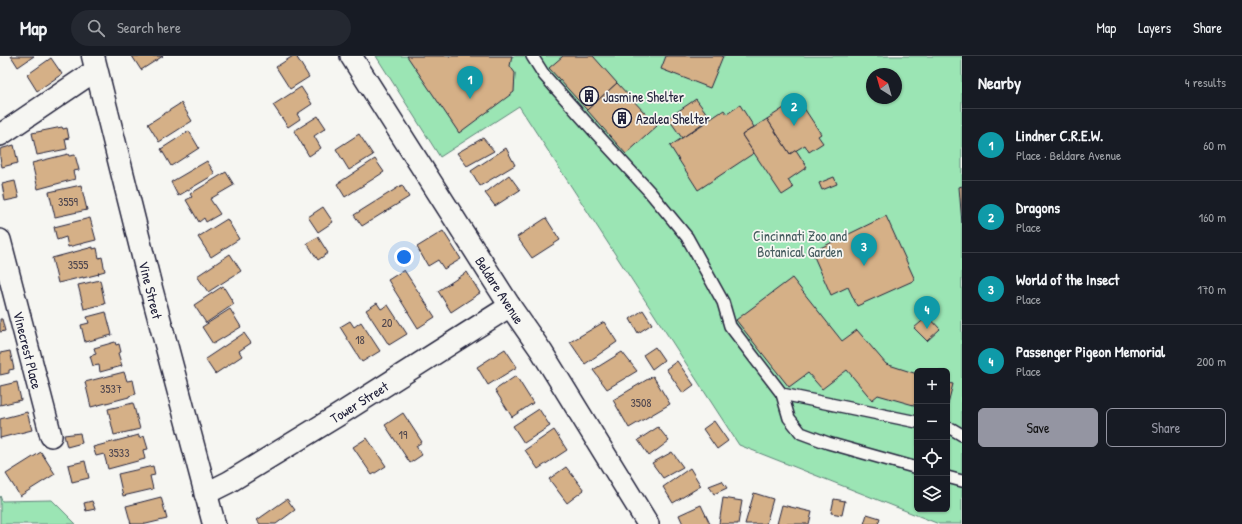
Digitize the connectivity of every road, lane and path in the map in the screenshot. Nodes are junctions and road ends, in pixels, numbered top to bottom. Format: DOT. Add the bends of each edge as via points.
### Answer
graph roads {
  1 [pos="351,56"];
  2 [pos="532,56"];
  3 [pos="95,63"];
  4 [pos="0,135"];
  5 [pos="0,240"];
  6 [pos="510,306"];
  7 [pos="782,394"];
  8 [pos="914,421"];
  9 [pos="950,429"];
  10 [pos="962,435"];
  11 [pos="50,436"];
  12 [pos="914,467"];
  13 [pos="950,478"];
  14 [pos="962,481"];
  15 [pos="205,494"];
  16 [pos="214,524"];
  17 [pos="648,524"];
  1 -- 6 [label="street, Beldare Avenue"];
  2 -- 7 [label="lane" via="544,75 687,237 723,302 730,326"];
  3 -- 4 [label="street"];
  3 -- 15 [label="main road, Vine Street" via="150,288"];
  5 -- 11 [label="street, Vinecrest Place"];
  6 -- 15 [label="street, Tower Street" via="324,424"];
  6 -- 17 [label="street, Beldare Avenue" via="542,352"];
  7 -- 8 [label="lane"];
  7 -- 12 [label="lane" via="789,418 801,433 840,447"];
  9 -- 10 [label="lane"];
  13 -- 14 [label="lane"];
  15 -- 16 [label="main road, Vine Street"];
}
